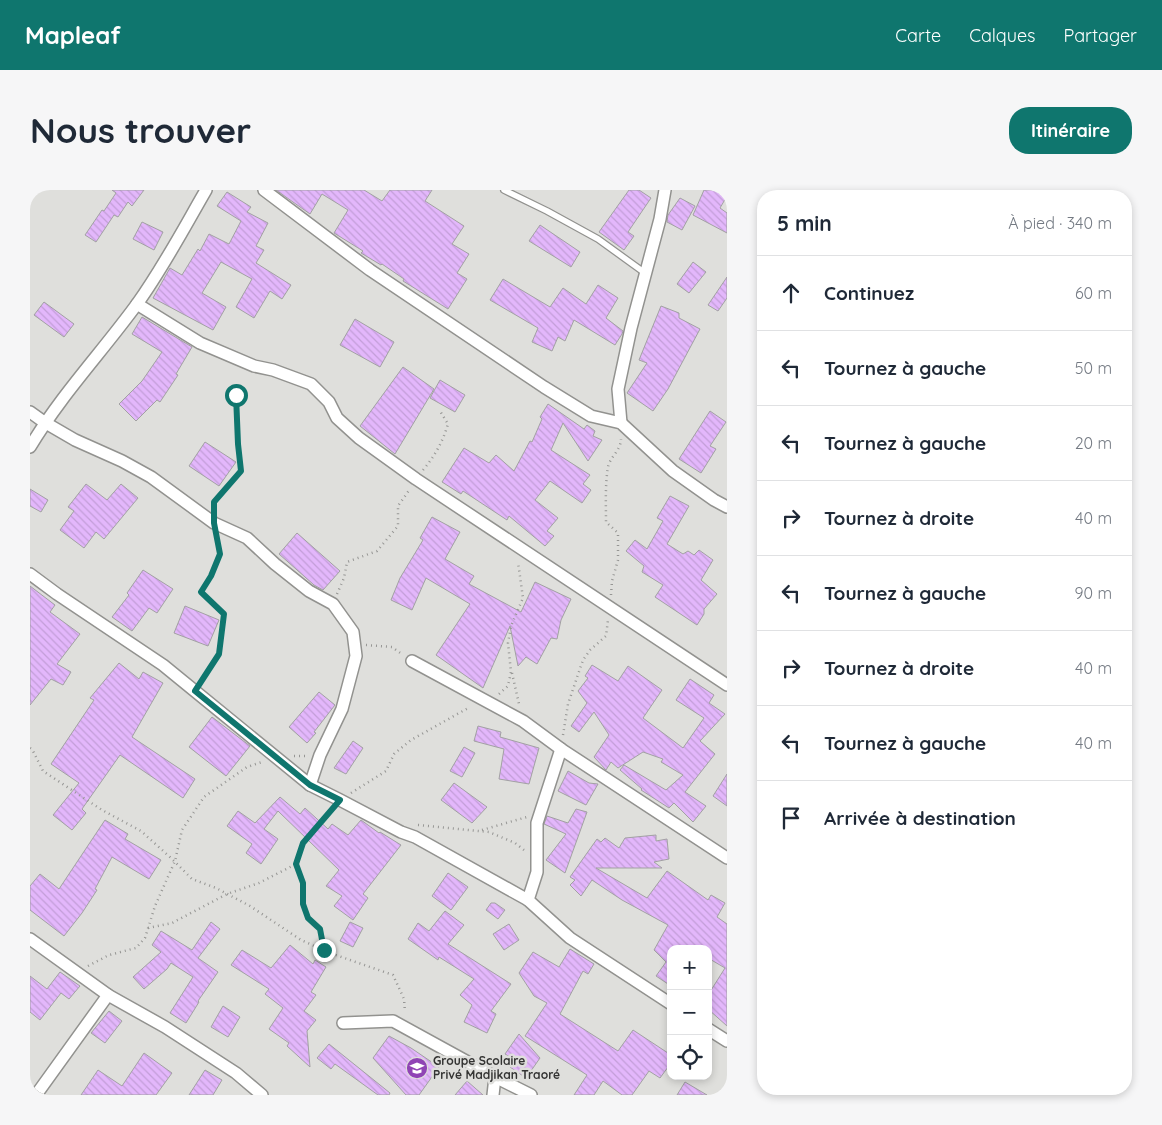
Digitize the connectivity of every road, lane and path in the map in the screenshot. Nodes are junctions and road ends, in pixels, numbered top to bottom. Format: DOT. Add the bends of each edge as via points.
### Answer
graph roads {
  1 [pos="206,190"];
  2 [pos="264,190"];
  3 [pos="504,190"];
  4 [pos="665,190"];
  5 [pos="645,273"];
  6 [pos="137,304"];
  7 [pos="236,395"];
  8 [pos="440,411"];
  9 [pos="30,412"];
  10 [pos="44,422"];
  11 [pos="620,423"];
  12 [pos="30,447"];
  13 [pos="416,479"];
  14 [pos="727,507"];
  15 [pos="214,523"];
  16 [pos="518,546"];
  17 [pos="30,574"];
  18 [pos="333,604"];
  19 [pos="355,646"];
  20 [pos="412,661"];
  21 [pos="511,672"];
  22 [pos="727,685"];
  23 [pos="195,691"];
  24 [pos="483,698"];
  25 [pos="523,721"];
  26 [pos="30,748"];
  27 [pos="561,749"];
  28 [pos="320,756"];
  29 [pos="275,757"];
  30 [pos="310,785"];
  31 [pos="340,800"];
  32 [pos="540,813"];
  33 [pos="478,831"];
  34 [pos="401,832"];
  35 [pos="727,858"];
  36 [pos="537,861"];
  37 [pos="175,862"];
  38 [pos="296,864"];
  39 [pos="227,894"];
  40 [pos="528,900"];
  41 [pos="148,928"];
  42 [pos="30,938"];
  43 [pos="324,950"];
  44 [pos="76,972"];
  45 [pos="108,995"];
  46 [pos="667,1001"];
  47 [pos="344,1023"];
  48 [pos="406,1029"];
  49 [pos="712,1032"];
  50 [pos="727,1041"];
  51 [pos="494,1077"];
  52 [pos="36,1095"];
  53 [pos="262,1095"];
  54 [pos="493,1095"];
  55 [pos="531,1095"];
  1 -- 6 [label="street"];
  2 -- 11 [label="street" via="370,270 544,387 591,416"];
  3 -- 5 [label="lane" via="598,239"];
  4 -- 5 [label="street"];
  5 -- 11 [label="street" via="618,389"];
  6 -- 10 [label="street"];
  6 -- 13 [label="street" via="200,343 254,366 311,384 329,402 337,418 359,438"];
  7 -- 15 [label="path" via="241,471 214,502"];
  8 -- 13 [label="path" via="448,424 443,439 432,460"];
  9 -- 10 [label="street"];
  10 -- 12 [label="street"];
  10 -- 15 [label="street" via="151,477"];
  11 -- 14 [label="street" via="673,470"];
  13 -- 16 [label="street"];
  13 -- 18 [label="path" via="398,506 398,526 377,551 347,562"];
  15 -- 18 [label="street" via="247,538 310,591"];
  15 -- 23 [label="path" via="220,554 201,592 224,614 219,654"];
  16 -- 21 [label="path" via="523,598 511,626 508,643"];
  16 -- 22 [label="street"];
  17 -- 23 [label="street" via="163,665"];
  18 -- 19 [label="street" via="354,632"];
  19 -- 20 [label="path" via="392,646"];
  19 -- 28 [label="street" via="356,656 342,709"];
  20 -- 24 [label="street"];
  21 -- 24 [label="path" via="508,686 493,698"];
  21 -- 25 [label="path"];
  23 -- 29 [label="street"];
  24 -- 25 [label="street"];
  24 -- 31 [label="path" via="411,740 394,754 386,770"];
  25 -- 27 [label="street"];
  26 -- 37 [label="path" via="43,770 102,810 141,831"];
  27 -- 32 [label="street"];
  27 -- 35 [label="street"];
  28 -- 29 [label="path"];
  28 -- 30 [label="street"];
  29 -- 30 [label="street"];
  29 -- 37 [label="path" via="247,767 204,798 182,830"];
  30 -- 31 [label="street"];
  31 -- 34 [label="street"];
  31 -- 38 [label="path" via="303,843"];
  32 -- 33 [label="path"];
  32 -- 36 [label="street"];
  33 -- 34 [label="path" via="420,824"];
  33 -- 36 [label="path" via="515,843"];
  34 -- 40 [label="street"];
  36 -- 40 [label="street"];
  37 -- 39 [label="path" via="192,879"];
  37 -- 41 [label="path" via="154,906"];
  38 -- 39 [label="path" via="259,883"];
  38 -- 43 [label="path" via="303,883 303,904 308,918 320,929"];
  39 -- 41 [label="path" via="172,923"];
  39 -- 43 [label="path" via="301,940"];
  40 -- 46 [label="street" via="570,938"];
  41 -- 44 [label="path" via="145,938 136,948 109,955"];
  42 -- 44 [label="street"];
  43 -- 48 [label="path" via="393,975 404,999"];
  44 -- 45 [label="street"];
  45 -- 52 [label="street"];
  45 -- 53 [label="street" via="165,1026 236,1073"];
  47 -- 48 [label="street" via="393,1021"];
  48 -- 51 [label="street"];
  49 -- 50 [label="street"];
  51 -- 54 [label="street"];
  51 -- 55 [label="street"];
}
